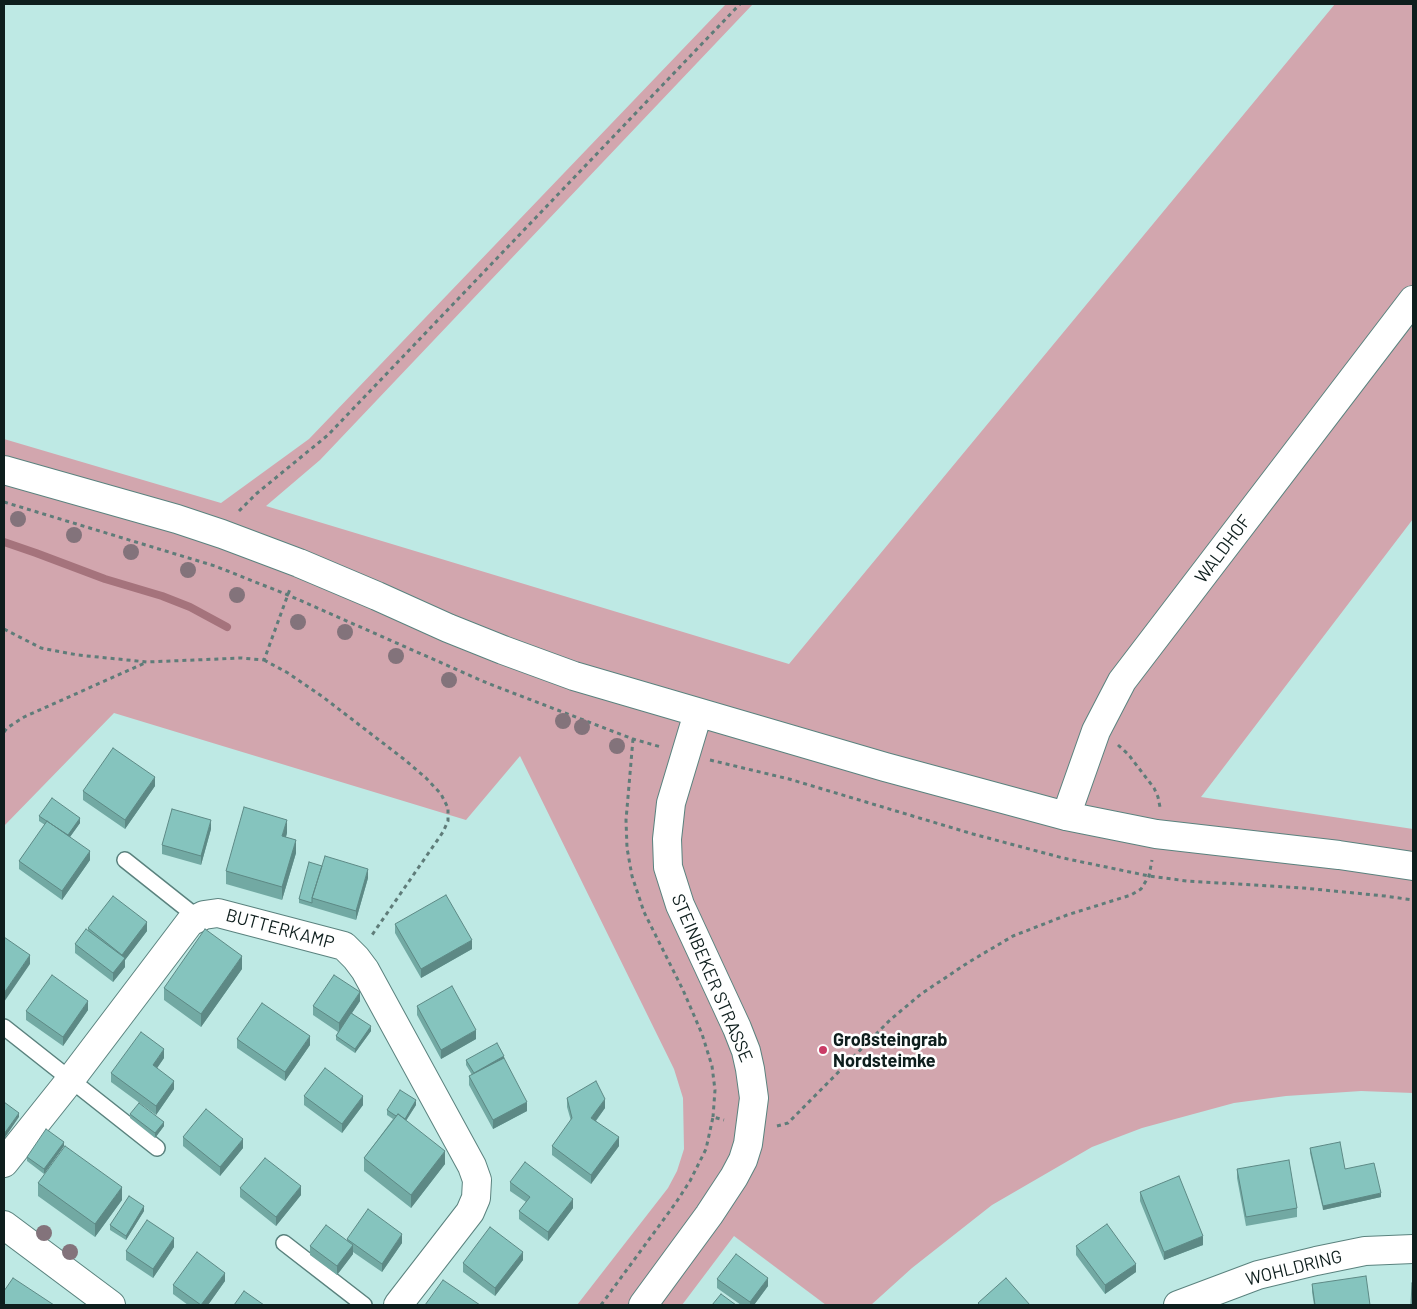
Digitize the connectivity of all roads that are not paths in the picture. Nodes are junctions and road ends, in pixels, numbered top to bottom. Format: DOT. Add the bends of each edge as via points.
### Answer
graph roads {
  1 [pos="1413,300"];
  2 [pos="4,470"];
  3 [pos="698,713"];
  4 [pos="1066,816"];
  5 [pos="125,860"];
  6 [pos="1413,866"];
  7 [pos="198,918"];
  8 [pos="4,1027"];
  9 [pos="71,1079"];
  10 [pos="157,1148"];
  11 [pos="4,1163"];
  12 [pos="4,1225"];
  13 [pos="284,1243"];
  14 [pos="1413,1249"];
  15 [pos="111,1305"];
  16 [pos="364,1305"];
  17 [pos="398,1305"];
  18 [pos="643,1305"];
  19 [pos="1178,1305"];
  1 -- 4 [label="street, WALDHOF" via="1122,681 1096,731"];
  2 -- 3 [label="street" via="222,534 299,563 503,650 574,676"];
  3 -- 4 [label="street"];
  3 -- 18 [label="street, STEINBEKER STRASSE" via="671,803 668,866 680,905 746,1051 754,1098 748,1144 734,1178"];
  4 -- 6 [label="street" via="1156,834"];
  5 -- 7 [label="lane"];
  7 -- 9 [label="street" via="190,922"];
  7 -- 17 [label="street, BUTTERKAMP" via="218,913 344,946 365,970 472,1166 477,1180 476,1198 470,1212"];
  8 -- 9 [label="lane"];
  9 -- 10 [label="lane"];
  9 -- 11 [label="street"];
  12 -- 15 [label="street"];
  13 -- 16 [label="lane"];
  14 -- 19 [label="street, WOHLDRING" via="1365,1251 1316,1260 1258,1275"];
}
